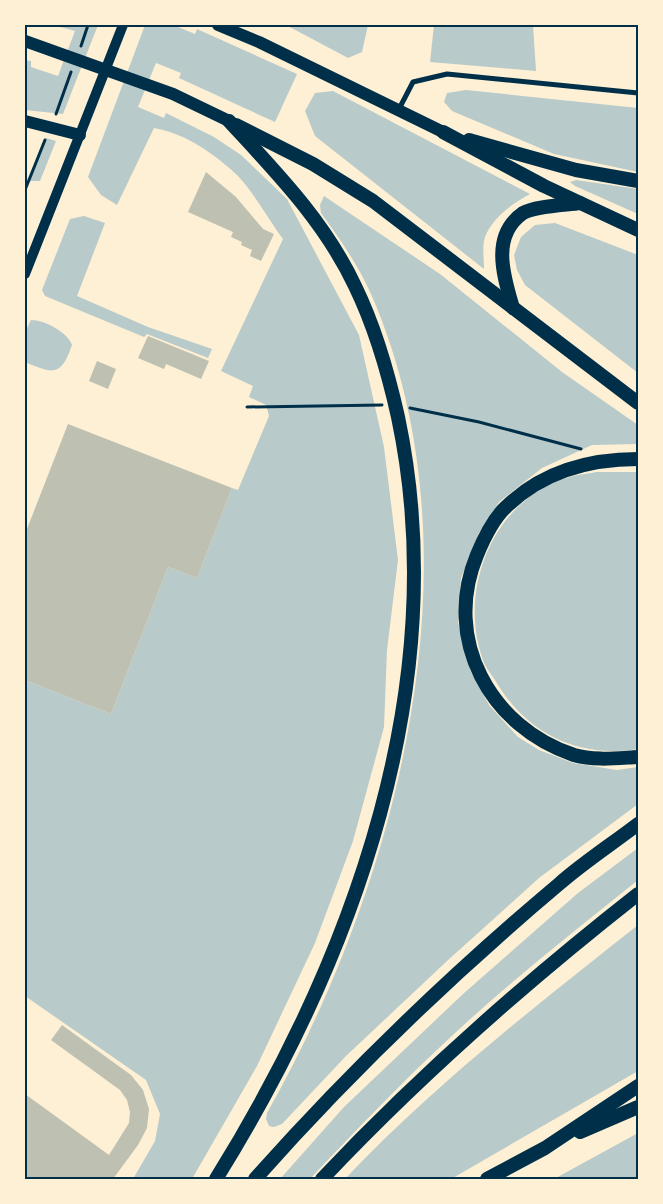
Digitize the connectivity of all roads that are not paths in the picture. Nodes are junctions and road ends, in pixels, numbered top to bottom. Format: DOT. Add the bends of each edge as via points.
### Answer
graph roads {
  1 [pos="123,25"];
  2 [pos="218,25"];
  3 [pos="25,41"];
  4 [pos="638,93"];
  5 [pos="399,109"];
  6 [pos="25,121"];
  7 [pos="229,122"];
  8 [pos="443,132"];
  9 [pos="80,135"];
  10 [pos="638,181"];
  11 [pos="580,203"];
  12 [pos="638,230"];
  13 [pos="25,274"];
  14 [pos="513,308"];
  15 [pos="638,402"];
  16 [pos="638,459"];
  17 [pos="638,757"];
  18 [pos="638,824"];
  19 [pos="638,894"];
  20 [pos="638,1086"];
  21 [pos="638,1107"];
  22 [pos="545,1148"];
  23 [pos="216,1179"];
  24 [pos="255,1179"];
  25 [pos="322,1179"];
  26 [pos="487,1179"];
  1 -- 9 [label="main road"];
  2 -- 5 [label="main road"];
  3 -- 7 [label="main road" via="173,94"];
  4 -- 5 [label="street" via="446,74 413,82"];
  5 -- 8 [label="main road"];
  6 -- 9 [label="main road"];
  7 -- 14 [label="highway" via="313,164 373,201"];
  7 -- 23 [label="highway" via="302,201 354,283 379,344 395,405 405,452 415,564 408,684 398,739 356,891 308,1012 248,1127"];
  8 -- 10 [label="highway" via="576,170"];
  8 -- 11 [label="highway"];
  9 -- 13 [label="main road"];
  11 -- 12 [label="highway"];
  11 -- 14 [label="highway" via="524,212 509,229 501,250 502,270"];
  14 -- 15 [label="highway"];
  16 -- 17 [label="highway" via="608,459 559,471 506,507 484,538 472,566 466,596 471,652 479,674 509,717 542,741 575,756"];
  18 -- 24 [label="highway" via="560,882 432,996 361,1064"];
  19 -- 25 [label="highway" via="545,967 474,1030 370,1128"];
  20 -- 22 [label="highway"];
  21 -- 22 [label="highway"];
  22 -- 26 [label="highway"];
}
